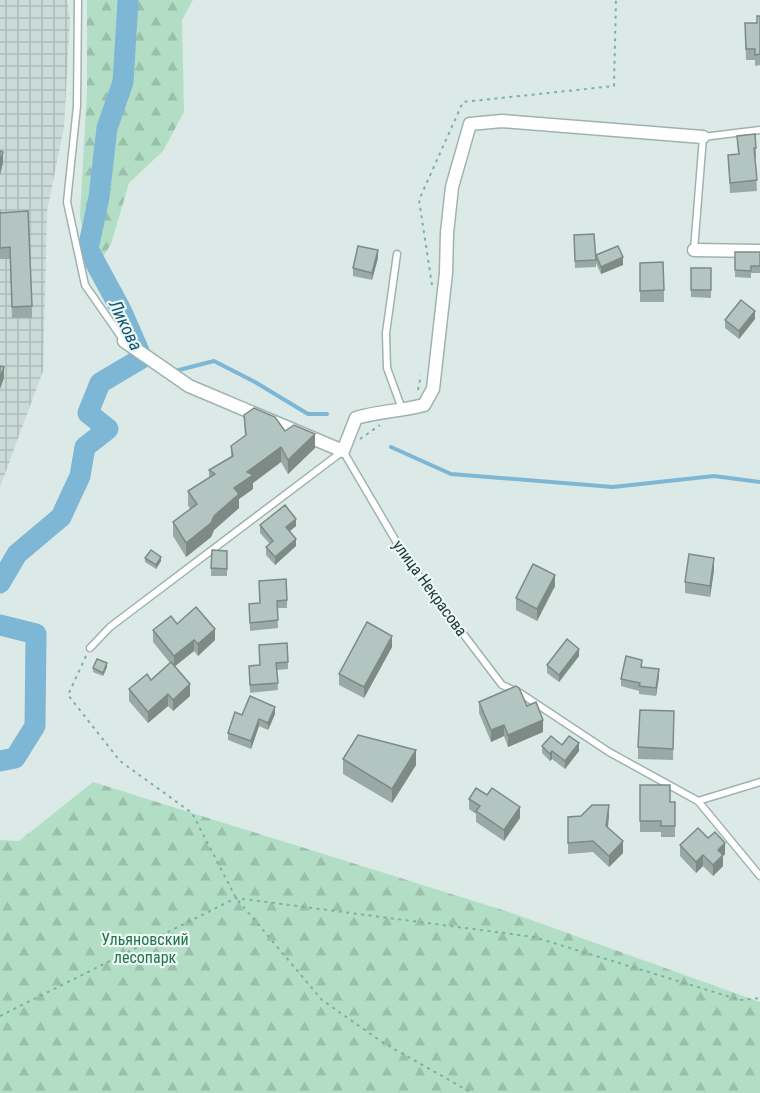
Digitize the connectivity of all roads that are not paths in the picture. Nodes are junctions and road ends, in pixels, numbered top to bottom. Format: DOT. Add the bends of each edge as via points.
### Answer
graph roads {
  1 [pos="78,0"];
  2 [pos="760,130"];
  3 [pos="703,137"];
  4 [pos="694,249"];
  5 [pos="760,251"];
  6 [pos="397,254"];
  7 [pos="124,341"];
  8 [pos="402,409"];
  9 [pos="343,451"];
  10 [pos="90,648"];
  11 [pos="760,782"];
  12 [pos="698,801"];
  13 [pos="760,876"];
  1 -- 7 [label="lane" via="77,106 67,202 84,285"];
  2 -- 3 [label="lane"];
  3 -- 4 [label="lane"];
  3 -- 8 [label="street" via="513,121 470,124 452,187 433,389 424,405"];
  4 -- 5 [label="street"];
  6 -- 8 [label="lane" via="386,333 387,368"];
  7 -- 9 [label="street" via="189,386"];
  8 -- 9 [label="street" via="356,418"];
  9 -- 10 [label="lane" via="110,627"];
  9 -- 12 [label="lane, улица Некрасова" via="407,560 502,685 609,752"];
  11 -- 12 [label="lane"];
  12 -- 13 [label="lane, улица Некрасова"];
}
